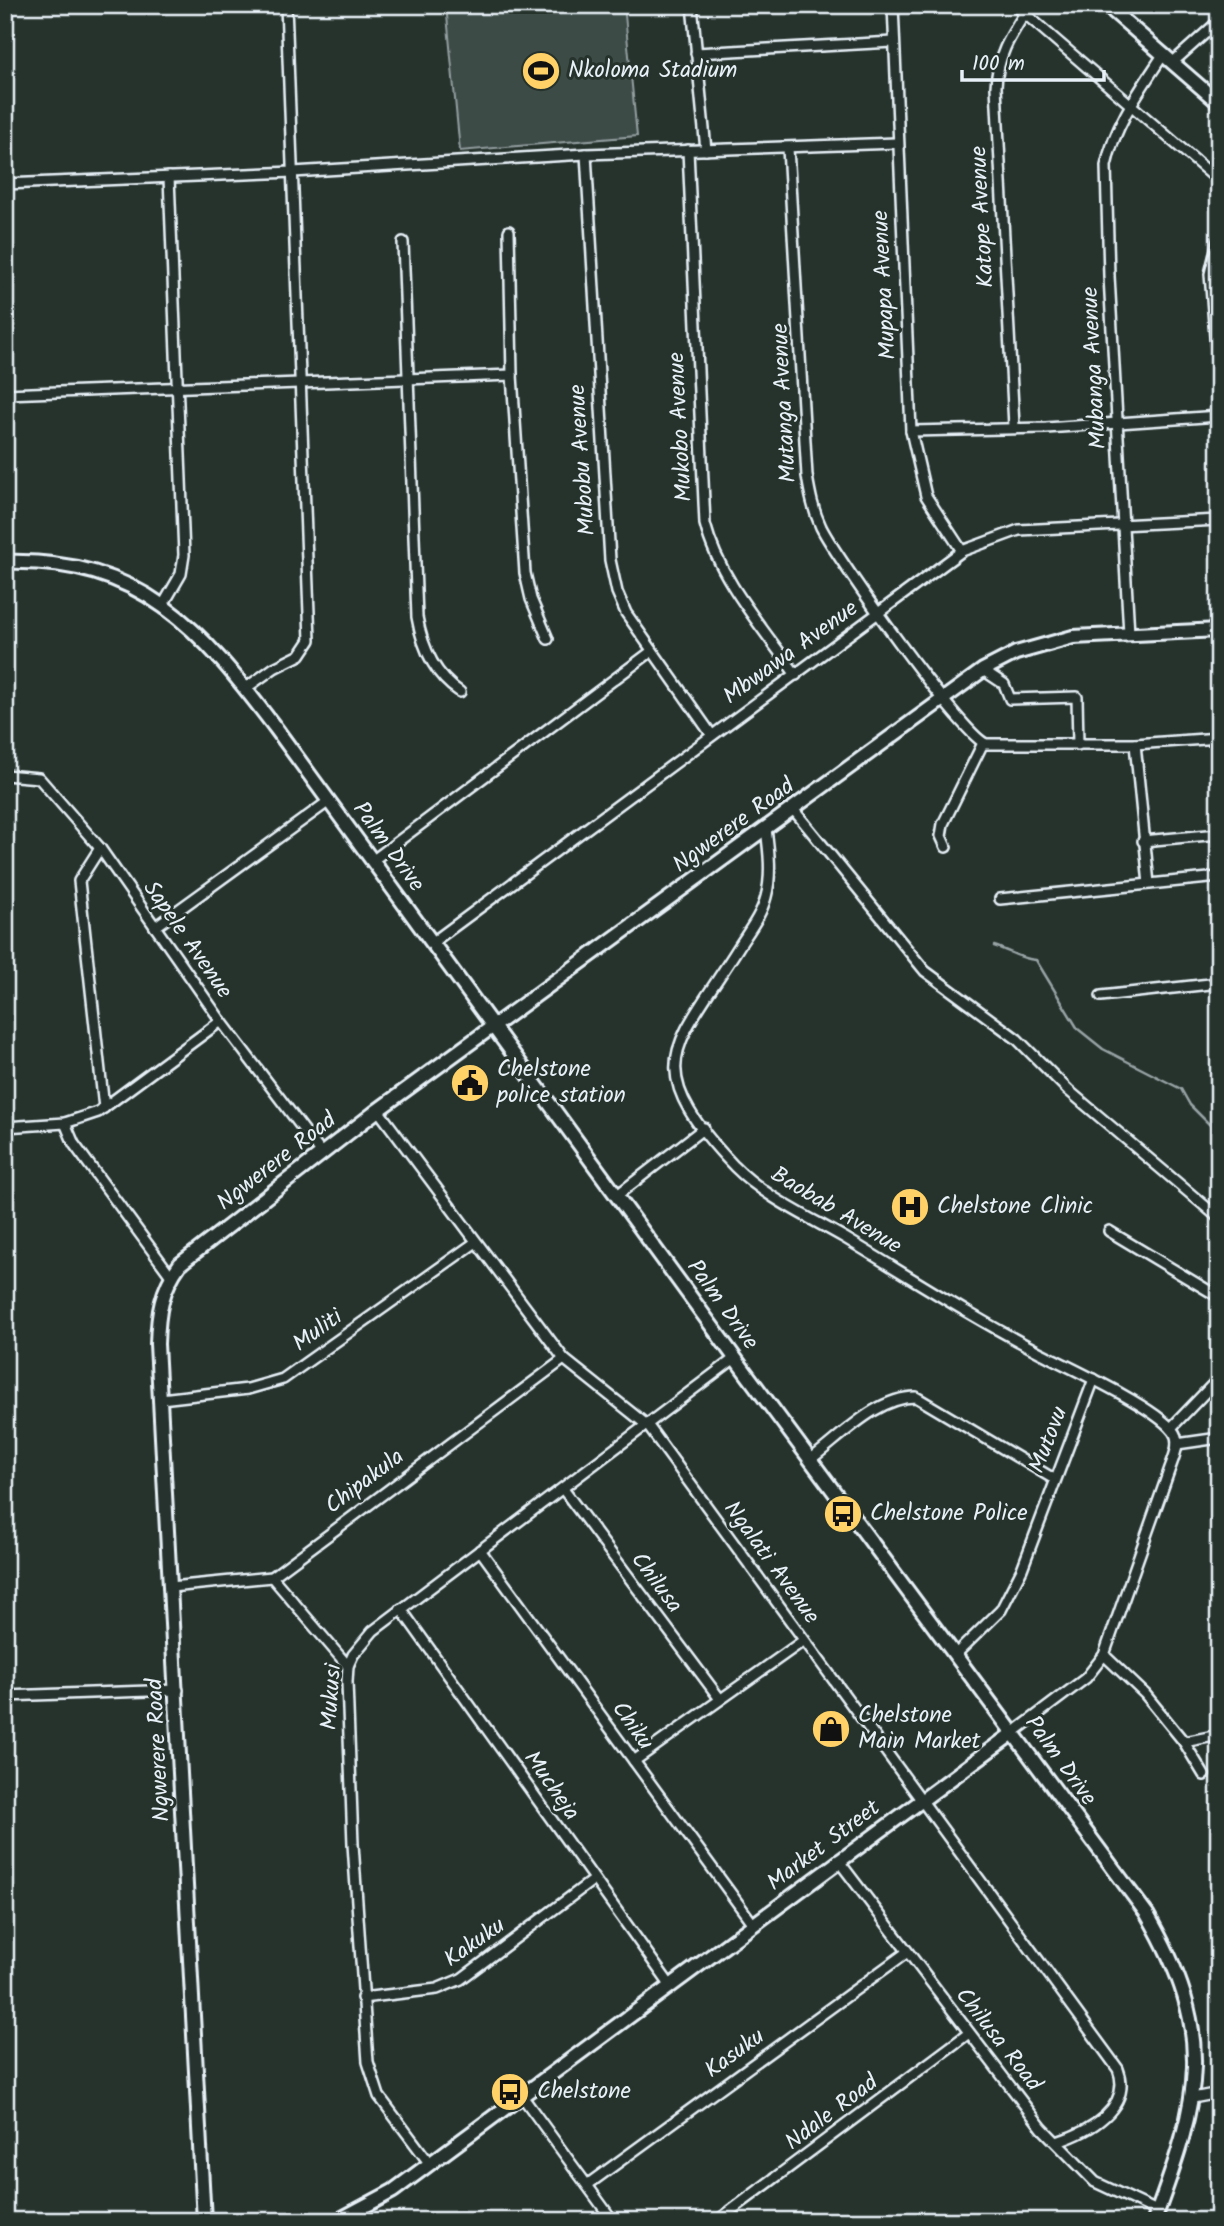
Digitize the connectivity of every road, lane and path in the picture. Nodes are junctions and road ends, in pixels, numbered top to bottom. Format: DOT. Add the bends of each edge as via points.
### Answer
graph roads {
  1 [pos="286,5"];
  2 [pos="692,5"];
  3 [pos="893,5"];
  4 [pos="1015,5"];
  5 [pos="1106,5"];
  6 [pos="1025,13"];
  7 [pos="1219,21"];
  8 [pos="893,42"];
  9 [pos="696,53"];
  10 [pos="1168,59"];
  11 [pos="1219,103"];
  12 [pos="1130,105"];
  13 [pos="897,143"];
  14 [pos="788,148"];
  15 [pos="688,150"];
  16 [pos="706,150"];
  17 [pos="586,154"];
  18 [pos="293,172"];
  19 [pos="169,177"];
  20 [pos="1219,181"];
  21 [pos="5,184"];
  22 [pos="509,231"];
  23 [pos="1219,237"];
  24 [pos="403,242"];
  25 [pos="512,375"];
  26 [pos="407,378"];
  27 [pos="300,383"];
  28 [pos="1219,387"];
  29 [pos="176,388"];
  30 [pos="5,394"];
  31 [pos="1219,416"];
  32 [pos="1117,424"];
  33 [pos="1014,426"];
  34 [pos="911,430"];
  35 [pos="1219,520"];
  36 [pos="1122,523"];
  37 [pos="961,551"];
  38 [pos="5,562"];
  39 [pos="163,605"];
  40 [pos="879,614"];
  41 [pos="1219,630"];
  42 [pos="1129,634"];
  43 [pos="548,639"];
  44 [pos="652,651"];
  45 [pos="983,670"];
  46 [pos="796,675"];
  47 [pos="246,688"];
  48 [pos="460,692"];
  49 [pos="942,699"];
  50 [pos="711,734"];
  51 [pos="1219,738"];
  52 [pos="983,743"];
  53 [pos="1135,744"];
  54 [pos="1078,745"];
  55 [pos="5,775"];
  56 [pos="329,802"];
  57 [pos="793,809"];
  58 [pos="766,829"];
  59 [pos="1219,834"];
  60 [pos="1143,841"];
  61 [pos="946,847"];
  62 [pos="100,848"];
  63 [pos="372,861"];
  64 [pos="1219,877"];
  65 [pos="1149,884"];
  66 [pos="1000,900"];
  67 [pos="155,927"];
  68 [pos="433,942"];
  69 [pos="1219,983"];
  70 [pos="1101,996"];
  71 [pos="221,1021"];
  72 [pos="494,1029"];
  73 [pos="104,1108"];
  74 [pos="378,1110"];
  75 [pos="65,1123"];
  76 [pos="5,1127"];
  77 [pos="704,1128"];
  78 [pos="322,1154"];
  79 [pos="616,1196"];
  80 [pos="1219,1218"];
  81 [pos="1108,1231"];
  82 [pos="476,1242"];
  83 [pos="171,1276"];
  84 [pos="1219,1297"];
  85 [pos="734,1358"];
  86 [pos="564,1359"];
  87 [pos="1219,1378"];
  88 [pos="1094,1379"];
  89 [pos="161,1399"];
  90 [pos="648,1426"];
  91 [pos="1171,1428"];
  92 [pos="1219,1438"];
  93 [pos="1177,1444"];
  94 [pos="811,1459"];
  95 [pos="1054,1479"];
  96 [pos="564,1489"];
  97 [pos="480,1550"];
  98 [pos="272,1577"];
  99 [pos="171,1587"];
  100 [pos="401,1609"];
  101 [pos="803,1641"];
  102 [pos="955,1655"];
  103 [pos="1104,1655"];
  104 [pos="348,1666"];
  105 [pos="178,1690"];
  106 [pos="5,1696"];
  107 [pos="720,1699"];
  108 [pos="1013,1733"];
  109 [pos="1219,1735"];
  110 [pos="1184,1742"];
  111 [pos="634,1761"];
  112 [pos="1204,1775"];
  113 [pos="920,1801"];
  114 [pos="838,1860"];
  115 [pos="593,1880"];
  116 [pos="753,1924"];
  117 [pos="906,1953"];
  118 [pos="670,1985"];
  119 [pos="362,1998"];
  120 [pos="969,2033"];
  121 [pos="1219,2093"];
  122 [pos="522,2096"];
  123 [pos="1193,2098"];
  124 [pos="1057,2142"];
  125 [pos="430,2164"];
  126 [pos="587,2185"];
  127 [pos="1156,2216"];
  128 [pos="204,2221"];
  129 [pos="337,2221"];
  130 [pos="613,2221"];
  131 [pos="717,2221"];
  1 -- 18 [label="street"];
  2 -- 9 [label="street"];
  3 -- 8 [label="street, Mupapa Avenue"];
  4 -- 6 [label="street"];
  5 -- 10 [label="street"];
  6 -- 12 [label="street"];
  6 -- 33 [label="street, Katope Avenue" via="1003,46 996,87"];
  7 -- 10 [label="street, Mubanga Avenue"];
  8 -- 9 [label="street"];
  8 -- 13 [label="street, Mupapa Avenue"];
  9 -- 16 [label="street"];
  10 -- 11 [label="street"];
  10 -- 12 [label="street, Mubanga Avenue"];
  12 -- 20 [label="street"];
  12 -- 32 [label="street, Mubanga Avenue" via="1110,148 1105,185"];
  13 -- 14 [label="street"];
  13 -- 34 [label="street, Mupapa Avenue"];
  14 -- 16 [label="street"];
  14 -- 40 [label="street, Mutanga Avenue" via="812,505 822,530"];
  15 -- 16 [label="street"];
  15 -- 17 [label="street"];
  15 -- 46 [label="street, Mukobo Avenue" via="705,524 711,548 725,572"];
  17 -- 18 [label="street"];
  17 -- 44 [label="street, Mubobu Avenue" via="610,560 626,613"];
  18 -- 19 [label="street"];
  18 -- 27 [label="street"];
  19 -- 21 [label="street"];
  19 -- 29 [label="street"];
  22 -- 25 [label="street"];
  23 -- 28 [label="street" via="1210,274"];
  24 -- 26 [label="street"];
  25 -- 26 [label="street"];
  25 -- 43 [label="street" via="525,573"];
  26 -- 27 [label="street"];
  26 -- 48 [label="street" via="417,617 427,653"];
  27 -- 29 [label="street"];
  27 -- 47 [label="street" via="310,640 300,655"];
  29 -- 30 [label="street"];
  29 -- 39 [label="street" via="184,555 181,574"];
  31 -- 32 [label="street"];
  32 -- 33 [label="street"];
  32 -- 36 [label="street, Mubanga Avenue"];
  33 -- 34 [label="street"];
  34 -- 37 [label="street, Mupapa Avenue" via="926,496"];
  35 -- 36 [label="street, Mbwawa Avenue"];
  36 -- 37 [label="street, Mbwawa Avenue" via="1019,530"];
  36 -- 42 [label="street, Mubanga Avenue"];
  37 -- 40 [label="street, Mbwawa Avenue"];
  38 -- 39 [label="street, Palm Drive" via="55,562 90,569"];
  39 -- 47 [label="street, Palm Drive" via="202,637"];
  40 -- 46 [label="street, Mbwawa Avenue"];
  40 -- 49 [label="street, Mutanga Avenue"];
  41 -- 42 [label="street, Ngwerere Road"];
  42 -- 45 [label="street, Ngwerere Road" via="1047,642"];
  44 -- 50 [label="street, Mubobu Avenue"];
  44 -- 63 [label="street"];
  45 -- 49 [label="street, Ngwerere Road"];
  45 -- 54 [label="street" via="1004,684 1010,699 1077,697"];
  46 -- 50 [label="street, Mbwawa Avenue"];
  47 -- 56 [label="street, Palm Drive"];
  49 -- 52 [label="street, Mutanga Avenue"];
  49 -- 57 [label="street, Ngwerere Road"];
  50 -- 68 [label="street, Mbwawa Avenue"];
  51 -- 53 [label="street"];
  52 -- 54 [label="street"];
  52 -- 61 [label="street" via="943,824"];
  53 -- 54 [label="street"];
  53 -- 60 [label="street"];
  55 -- 62 [label="street, Sapele Avenue" via="39,778"];
  56 -- 63 [label="street, Palm Drive"];
  56 -- 67 [label="street"];
  57 -- 58 [label="street, Ngwerere Road"];
  57 -- 80 [label="street" via="925,971 1017,1039 1068,1090"];
  58 -- 72 [label="street, Ngwerere Road"];
  58 -- 77 [label="street, Baobab Avenue" via="769,875 763,906 689,1020 676,1051 677,1082"];
  59 -- 60 [label="street"];
  60 -- 65 [label="street"];
  62 -- 67 [label="street, Sapele Avenue"];
  62 -- 73 [label="street" via="79,881"];
  63 -- 68 [label="street, Palm Drive"];
  64 -- 65 [label="street"];
  65 -- 66 [label="street"];
  67 -- 71 [label="street, Sapele Avenue"];
  68 -- 72 [label="street, Palm Drive"];
  69 -- 70 [label="street"];
  71 -- 73 [label="street"];
  71 -- 78 [label="street, Sapele Avenue"];
  72 -- 74 [label="street, Ngwerere Road"];
  72 -- 79 [label="street, Palm Drive"];
  73 -- 75 [label="street"];
  74 -- 78 [label="street, Ngwerere Road"];
  74 -- 82 [label="street, Ngalati Avenue"];
  75 -- 76 [label="street"];
  75 -- 83 [label="street" via="74,1144"];
  77 -- 79 [label="street"];
  77 -- 88 [label="street, Baobab Avenue" via="734,1165 768,1195 971,1316"];
  78 -- 83 [label="street, Ngwerere Road" via="180,1264"];
  79 -- 85 [label="street, Palm Drive"];
  81 -- 84 [label="street"];
  82 -- 86 [label="street, Ngalati Avenue"];
  82 -- 89 [label="street, Muliti" via="283,1379 248,1389"];
  83 -- 89 [label="street, Ngwerere Road" via="158,1315"];
  85 -- 90 [label="street, Mukusi"];
  85 -- 94 [label="street, Palm Drive"];
  86 -- 90 [label="street, Ngalati Avenue"];
  86 -- 98 [label="street, Chipakula"];
  87 -- 91 [label="street"];
  88 -- 91 [label="street, Baobab Avenue"];
  88 -- 95 [label="street, Mutovu"];
  89 -- 99 [label="street, Ngwerere Road"];
  90 -- 96 [label="street, Mukusi"];
  90 -- 101 [label="street, Ngalati Avenue"];
  91 -- 93 [label="street"];
  92 -- 93 [label="street"];
  93 -- 103 [label="street, Market Street"];
  94 -- 95 [label="street" via="883,1405 900,1397 916,1397"];
  94 -- 102 [label="street, Palm Drive"];
  95 -- 102 [label="street, Mutovu" via="1040,1527 1001,1610"];
  96 -- 97 [label="street, Mukusi"];
  96 -- 107 [label="street, Chilusa"];
  97 -- 100 [label="street, Mukusi"];
  97 -- 111 [label="street, Chiku"];
  98 -- 99 [label="street"];
  98 -- 104 [label="street"];
  99 -- 105 [label="street, Ngwerere Road"];
  100 -- 104 [label="street, Mukusi" via="373,1630"];
  100 -- 115 [label="street, Mucheja"];
  101 -- 107 [label="street"];
  101 -- 113 [label="street, Ngalati Avenue"];
  102 -- 108 [label="street, Palm Drive"];
  103 -- 108 [label="street, Market Street" via="1086,1678"];
  103 -- 110 [label="street" via="1153,1703"];
  104 -- 119 [label="street, Mukusi" via="347,1727"];
  105 -- 106 [label="street"];
  105 -- 128 [label="street, Ngwerere Road"];
  107 -- 111 [label="street"];
  108 -- 113 [label="street, Market Street"];
  108 -- 123 [label="street, Palm Drive" via="1147,1914 1168,1951 1190,2018"];
  109 -- 110 [label="street"];
  110 -- 112 [label="street"];
  111 -- 116 [label="street, Chiku"];
  113 -- 114 [label="street, Market Street"];
  113 -- 124 [label="street, Ngalati Avenue" via="1111,2058 1122,2080 1116,2105 1103,2118"];
  114 -- 116 [label="street, Market Street"];
  114 -- 117 [label="street, Chilusa Road"];
  115 -- 118 [label="street, Mucheja"];
  115 -- 119 [label="street, Kakuku" via="461,1979 437,1989"];
  116 -- 118 [label="street, Market Street"];
  117 -- 120 [label="street, Chilusa Road"];
  117 -- 126 [label="street, Kasuku"];
  118 -- 122 [label="street, Market Street"];
  119 -- 125 [label="street, Mukusi" via="368,2062 379,2096"];
  120 -- 124 [label="street, Chilusa Road"];
  120 -- 131 [label="street, Ndale Road"];
  121 -- 123 [label="street"];
  122 -- 125 [label="street, Market Street"];
  122 -- 126 [label="street"];
  123 -- 127 [label="street, Palm Drive"];
  124 -- 127 [label="street, Chilusa Road" via="1095,2182"];
  125 -- 129 [label="street, Market Street" via="383,2197"];
  126 -- 130 [label="street"];
}
